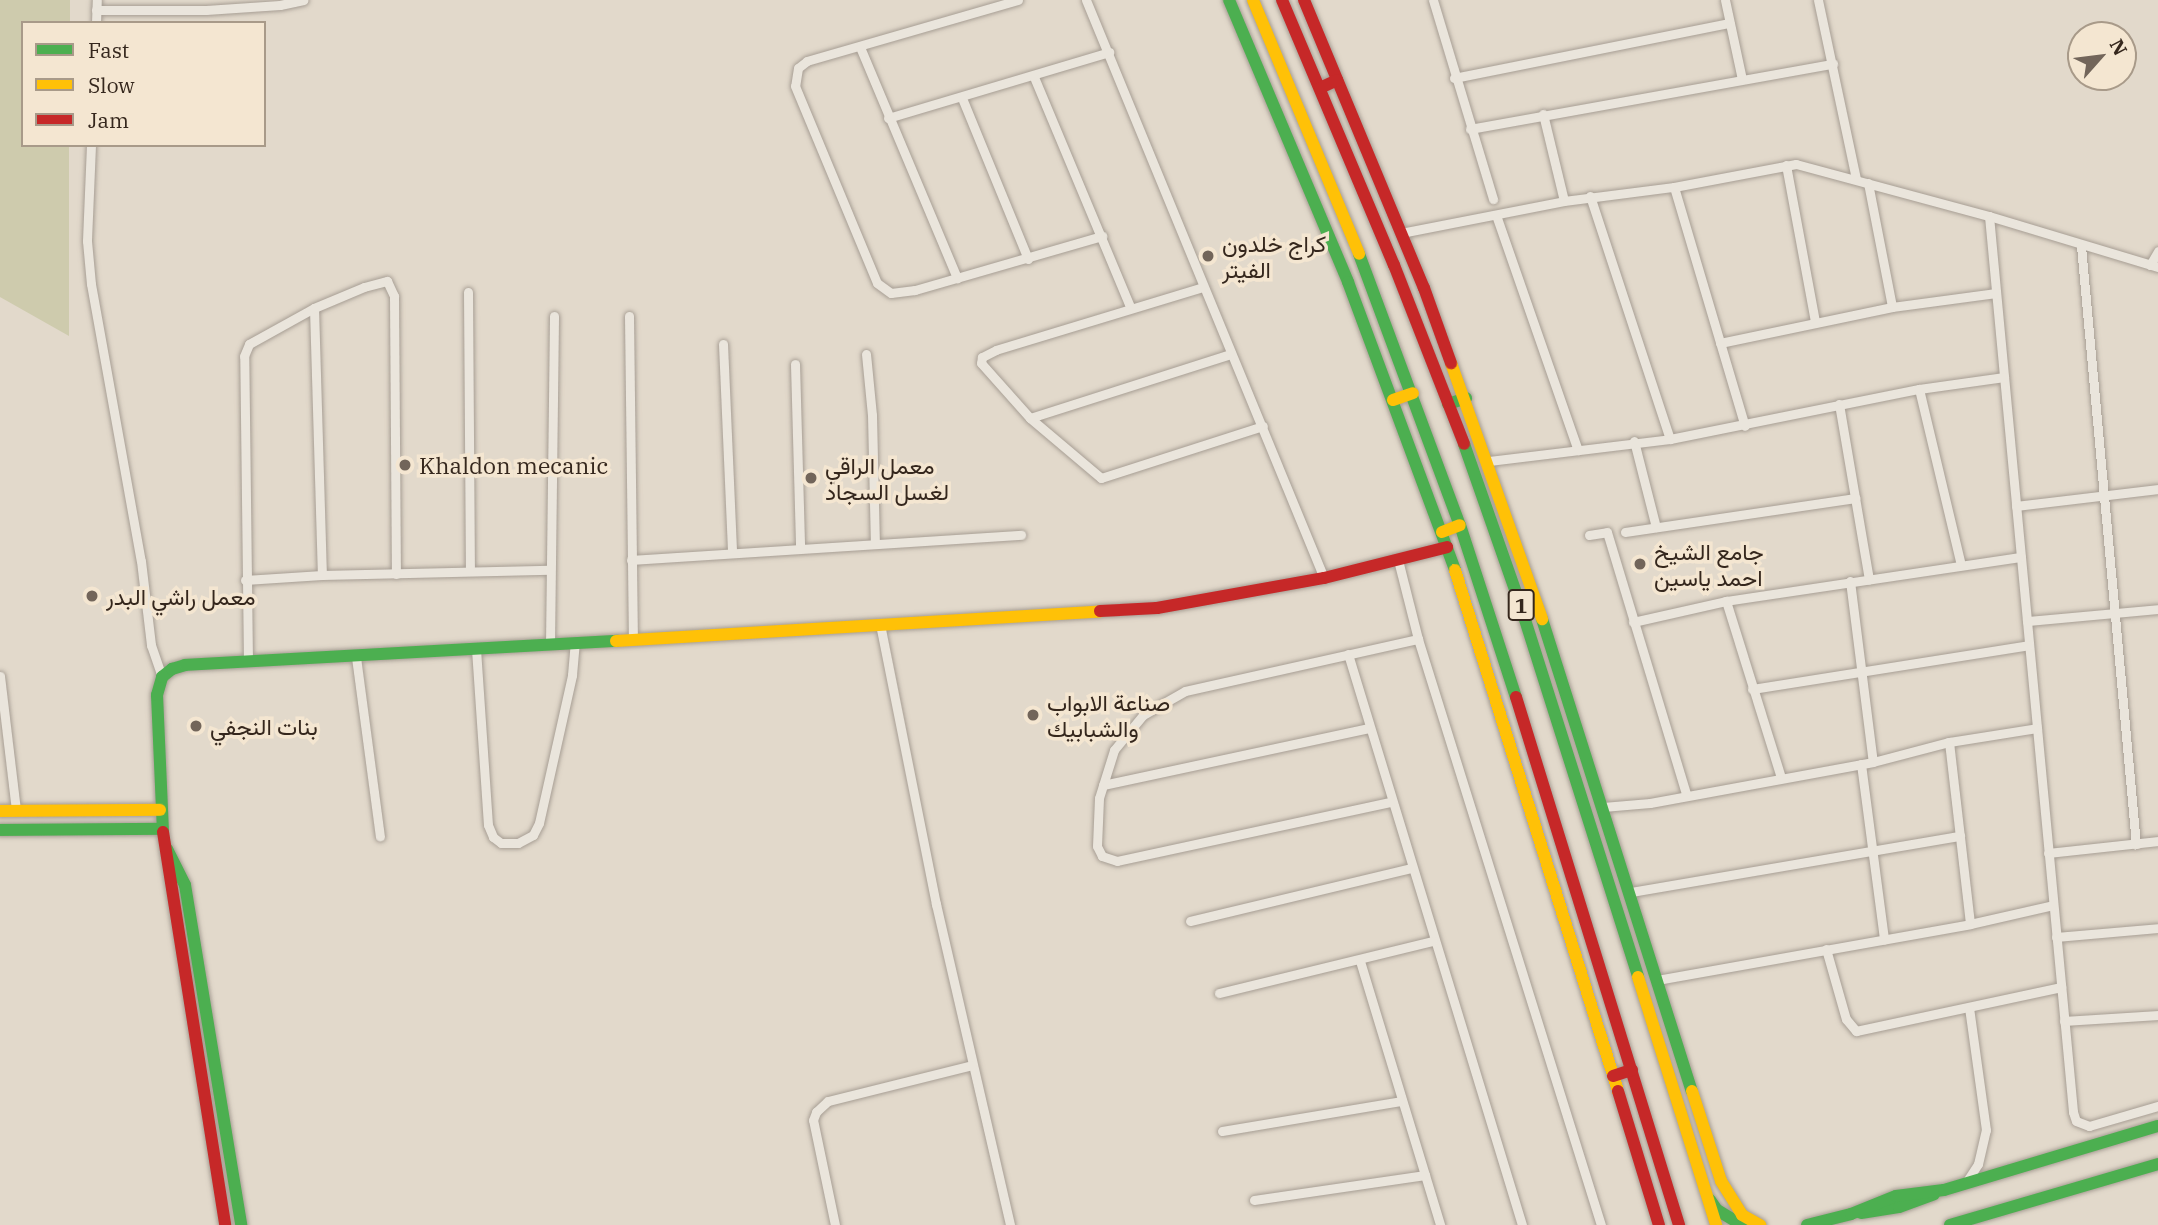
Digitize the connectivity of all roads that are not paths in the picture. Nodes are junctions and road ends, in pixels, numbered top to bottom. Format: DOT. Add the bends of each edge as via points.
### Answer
graph roads {
  1 [pos="303,0"];
  2 [pos="1018,0"];
  3 [pos="1086,0"];
  4 [pos="1229,0"];
  5 [pos="1253,0"];
  6 [pos="1282,0"];
  7 [pos="1304,0"];
  8 [pos="1433,0"];
  9 [pos="1725,0"];
  10 [pos="1818,0"];
  11 [pos="97,5"];
  12 [pos="1730,23"];
  13 [pos="860,47"];
  14 [pos="1109,52"];
  15 [pos="1833,64"];
  16 [pos="1034,77"];
  17 [pos="1454,78"];
  18 [pos="1742,79"];
  19 [pos="1337,80"];
  20 [pos="1320,88"];
  21 [pos="962,98"];
  22 [pos="1543,114"];
  23 [pos="888,118"];
  24 [pos="1470,129"];
  25 [pos="91,147"];
  26 [pos="1786,165"];
  27 [pos="1856,179"];
  28 [pos="1868,183"];
  29 [pos="1674,187"];
  30 [pos="1590,196"];
  31 [pos="1493,200"];
  32 [pos="1564,201"];
  33 [pos="1496,215"];
  34 [pos="1989,216"];
  35 [pos="1401,233"];
  36 [pos="1102,236"];
  37 [pos="2081,246"];
  38 [pos="2158,251"];
  39 [pos="1028,259"];
  40 [pos="1394,265"];
  41 [pos="2154,266"];
  42 [pos="1367,273"];
  43 [pos="957,278"];
  44 [pos="1203,287"];
  45 [pos="468,292"];
  46 [pos="1996,293"];
  47 [pos="1130,307"];
  48 [pos="1892,307"];
  49 [pos="314,309"];
  50 [pos="554,316"];
  51 [pos="629,316"];
  52 [pos="1815,321"];
  53 [pos="1720,343"];
  54 [pos="723,344"];
  55 [pos="866,354"];
  56 [pos="1231,354"];
  57 [pos="795,364"];
  58 [pos="2004,377"];
  59 [pos="1919,389"];
  60 [pos="1413,393"];
  61 [pos="1466,398"];
  62 [pos="1393,400"];
  63 [pos="1448,404"];
  64 [pos="1839,404"];
  65 [pos="1030,418"];
  66 [pos="1262,426"];
  67 [pos="1745,426"];
  68 [pos="1670,439"];
  69 [pos="1634,441"];
  70 [pos="1578,450"];
  71 [pos="1489,461"];
  72 [pos="2158,489"];
  73 [pos="2105,496"];
  74 [pos="1856,498"];
  75 [pos="2016,506"];
  76 [pos="1460,525"];
  77 [pos="1656,527"];
  78 [pos="1441,532"];
  79 [pos="1625,532"];
  80 [pos="1021,535"];
  81 [pos="1589,535"];
  82 [pos="875,544"];
  83 [pos="1447,547"];
  84 [pos="800,548"];
  85 [pos="733,553"];
  86 [pos="2021,557"];
  87 [pos="631,560"];
  88 [pos="1398,560"];
  89 [pos="1961,565"];
  90 [pos="470,570"];
  91 [pos="550,570"];
  92 [pos="396,573"];
  93 [pos="322,575"];
  94 [pos="1324,578"];
  95 [pos="1870,579"];
  96 [pos="245,580"];
  97 [pos="1850,581"];
  98 [pos="1537,599"];
  99 [pos="1726,601"];
  100 [pos="1520,604"];
  101 [pos="2158,609"];
  102 [pos="2116,614"];
  103 [pos="2027,621"];
  104 [pos="1633,622"];
  105 [pos="880,624"];
  106 [pos="633,639"];
  107 [pos="1418,639"];
  108 [pos="575,643"];
  109 [pos="550,645"];
  110 [pos="2029,645"];
  111 [pos="476,649"];
  112 [pos="1348,654"];
  113 [pos="356,657"];
  114 [pos="248,662"];
  115 [pos="1862,673"];
  116 [pos="162,677"];
  117 [pos="0,679"];
  118 [pos="1752,688"];
  119 [pos="1368,727"];
  120 [pos="2037,729"];
  121 [pos="1949,742"];
  122 [pos="1873,762"];
  123 [pos="1861,764"];
  124 [pos="1782,778"];
  125 [pos="1103,785"];
  126 [pos="1686,794"];
  127 [pos="1390,802"];
  128 [pos="1604,807"];
  129 [pos="16,810"];
  130 [pos="160,810"];
  131 [pos="0,811"];
  132 [pos="162,829"];
  133 [pos="0,830"];
  134 [pos="380,836"];
  135 [pos="1960,836"];
  136 [pos="2158,841"];
  137 [pos="164,844"];
  138 [pos="2136,844"];
  139 [pos="1872,850"];
  140 [pos="2048,852"];
  141 [pos="1411,868"];
  142 [pos="1631,892"];
  143 [pos="2053,905"];
  144 [pos="1190,920"];
  145 [pos="1970,924"];
  146 [pos="2158,928"];
  147 [pos="2056,937"];
  148 [pos="1884,939"];
  149 [pos="1433,941"];
  150 [pos="1826,949"];
  151 [pos="1360,961"];
  152 [pos="1657,980"];
  153 [pos="2061,987"];
  154 [pos="1219,993"];
  155 [pos="1969,1008"];
  156 [pos="2158,1015"];
  157 [pos="2064,1021"];
  158 [pos="1684,1064"];
  159 [pos="972,1065"];
  160 [pos="1668,1069"];
  161 [pos="1632,1070"];
  162 [pos="1613,1076"];
  163 [pos="1401,1101"];
  164 [pos="2158,1106"];
  165 [pos="2158,1126"];
  166 [pos="1222,1130"];
  167 [pos="2157,1167"];
  168 [pos="1425,1175"];
  169 [pos="1965,1184"];
  170 [pos="1707,1194"];
  171 [pos="1254,1200"];
  172 [pos="225,1225"];
  173 [pos="241,1225"];
  174 [pos="835,1225"];
  175 [pos="1010,1225"];
  176 [pos="1440,1225"];
  177 [pos="1521,1225"];
  178 [pos="1601,1225"];
  179 [pos="1659,1225"];
  180 [pos="1679,1225"];
  181 [pos="1716,1225"];
  182 [pos="1742,1225"];
  183 [pos="1760,1225"];
  184 [pos="1807,1225"];
  185 [pos="1950,1225"];
  1 -- 11 [label="street" via="206,9"];
  2 -- 13 [label="street"];
  3 -- 14 [label="street"];
  4 -- 62 [label="main road"];
  5 -- 42 [label="main road, 1"];
  6 -- 20 [label="main road, 1"];
  7 -- 19 [label="main road"];
  8 -- 17 [label="street"];
  9 -- 12 [label="street"];
  10 -- 15 [label="street"];
  12 -- 17 [label="street"];
  12 -- 18 [label="street"];
  13 -- 23 [label="street"];
  13 -- 43 [label="street" via="807,61 798,68 794,86 877,283 891,293 900,293"];
  14 -- 16 [label="street"];
  14 -- 44 [label="street"];
  15 -- 18 [label="street"];
  15 -- 27 [label="street"];
  16 -- 21 [label="street"];
  16 -- 36 [label="street"];
  17 -- 24 [label="street"];
  18 -- 22 [label="street"];
  19 -- 20 [label="main road"];
  19 -- 35 [label="main road"];
  20 -- 40 [label="main road, 1"];
  21 -- 23 [label="street"];
  21 -- 39 [label="street"];
  22 -- 24 [label="street"];
  22 -- 32 [label="street"];
  23 -- 43 [label="street"];
  24 -- 31 [label="street"];
  25 -- 116 [label="street" via="87,241 91,284 141,561 151,645"];
  26 -- 27 [label="street"];
  26 -- 29 [label="street"];
  26 -- 52 [label="street"];
  27 -- 28 [label="street"];
  28 -- 34 [label="street"];
  28 -- 48 [label="street"];
  29 -- 30 [label="street"];
  29 -- 53 [label="street"];
  30 -- 32 [label="street"];
  30 -- 68 [label="street"];
  32 -- 33 [label="street"];
  33 -- 35 [label="street"];
  33 -- 70 [label="street"];
  34 -- 37 [label="street"];
  34 -- 46 [label="street"];
  35 -- 61 [label="main road"];
  36 -- 39 [label="street"];
  36 -- 47 [label="street"];
  37 -- 41 [label="street"];
  37 -- 73 [label="street"];
  38 -- 41 [label="street"];
  39 -- 43 [label="street"];
  40 -- 42 [label="main road"];
  40 -- 63 [label="main road, 1"];
  42 -- 60 [label="main road, 1"];
  44 -- 47 [label="street"];
  44 -- 56 [label="street"];
  45 -- 90 [label="street"];
  46 -- 48 [label="street"];
  46 -- 58 [label="street"];
  47 -- 65 [label="street" via="982,357 990,375"];
  48 -- 52 [label="street"];
  49 -- 92 [label="street" via="387,281 394,296"];
  49 -- 93 [label="street"];
  49 -- 96 [label="street" via="249,344 244,356"];
  50 -- 91 [label="street"];
  51 -- 87 [label="street"];
  52 -- 53 [label="street"];
  53 -- 67 [label="street"];
  54 -- 85 [label="street"];
  55 -- 82 [label="street"];
  56 -- 65 [label="street"];
  56 -- 66 [label="street"];
  57 -- 84 [label="street"];
  58 -- 59 [label="street"];
  58 -- 75 [label="street"];
  59 -- 64 [label="street"];
  59 -- 89 [label="street"];
  60 -- 62 [label="main road"];
  60 -- 76 [label="main road, 1"];
  61 -- 63 [label="main road"];
  61 -- 71 [label="main road"];
  62 -- 78 [label="main road"];
  63 -- 100 [label="main road, 1"];
  64 -- 67 [label="street"];
  64 -- 74 [label="street"];
  65 -- 66 [label="street" via="1101,478"];
  66 -- 94 [label="street"];
  67 -- 68 [label="street"];
  68 -- 69 [label="street"];
  69 -- 70 [label="street"];
  69 -- 77 [label="street"];
  70 -- 71 [label="street"];
  71 -- 98 [label="main road"];
  72 -- 73 [label="street"];
  73 -- 75 [label="street"];
  73 -- 102 [label="street"];
  74 -- 77 [label="street"];
  74 -- 95 [label="street"];
  75 -- 86 [label="street"];
  76 -- 78 [label="main road"];
  76 -- 161 [label="main road, 1"];
  77 -- 79 [label="street"];
  78 -- 83 [label="main road"];
  80 -- 82 [label="street"];
  81 -- 104 [label="street" via="1607,532"];
  82 -- 84 [label="street"];
  83 -- 88 [label="main road"];
  83 -- 162 [label="main road"];
  84 -- 85 [label="street"];
  85 -- 87 [label="street"];
  86 -- 89 [label="street"];
  86 -- 103 [label="street"];
  87 -- 106 [label="street"];
  88 -- 94 [label="main road"];
  88 -- 107 [label="street"];
  89 -- 95 [label="street"];
  90 -- 91 [label="street"];
  90 -- 92 [label="street"];
  91 -- 109 [label="street"];
  92 -- 93 [label="street"];
  93 -- 96 [label="street"];
  94 -- 105 [label="main road" via="1157,608"];
  95 -- 97 [label="street"];
  96 -- 114 [label="street"];
  97 -- 99 [label="street"];
  97 -- 115 [label="street"];
  98 -- 100 [label="main road"];
  98 -- 128 [label="main road"];
  99 -- 104 [label="street"];
  99 -- 118 [label="street"];
  100 -- 160 [label="main road, 1"];
  101 -- 102 [label="street"];
  102 -- 103 [label="street"];
  102 -- 138 [label="street"];
  103 -- 110 [label="street"];
  104 -- 126 [label="street"];
  105 -- 106 [label="main road"];
  105 -- 159 [label="street"];
  106 -- 108 [label="main road"];
  107 -- 112 [label="street"];
  107 -- 178 [label="street"];
  108 -- 109 [label="main road"];
  108 -- 111 [label="street" via="539,823 533,835 518,843 501,843 488,825"];
  109 -- 111 [label="main road"];
  110 -- 115 [label="street"];
  110 -- 120 [label="street"];
  111 -- 113 [label="main road"];
  112 -- 119 [label="street"];
  112 -- 125 [label="street" via="1185,691 1143,715 1125,733 1114,750"];
  113 -- 114 [label="main road"];
  113 -- 134 [label="street"];
  114 -- 116 [label="main road" via="185,665"];
  115 -- 118 [label="street"];
  115 -- 122 [label="street"];
  116 -- 130 [label="main road" via="157,695"];
  117 -- 129 [label="street"];
  118 -- 124 [label="street"];
  119 -- 125 [label="street"];
  119 -- 127 [label="street"];
  120 -- 121 [label="street"];
  120 -- 140 [label="street"];
  121 -- 122 [label="street"];
  121 -- 135 [label="street"];
  122 -- 123 [label="street"];
  123 -- 124 [label="street"];
  123 -- 139 [label="street"];
  124 -- 126 [label="street"];
  125 -- 127 [label="street" via="1097,846 1102,856 1117,861"];
  126 -- 128 [label="street"];
  127 -- 141 [label="street"];
  128 -- 142 [label="main road"];
  129 -- 130 [label="main road"];
  129 -- 131 [label="main road"];
  130 -- 132 [label="main road"];
  132 -- 133 [label="main road"];
  132 -- 137 [label="main road"];
  135 -- 139 [label="street"];
  135 -- 145 [label="street"];
  136 -- 138 [label="street"];
  137 -- 172 [label="main road"];
  137 -- 173 [label="main road" via="185,885"];
  138 -- 140 [label="street"];
  139 -- 142 [label="street"];
  139 -- 148 [label="street"];
  140 -- 143 [label="street"];
  141 -- 144 [label="street"];
  141 -- 149 [label="street"];
  142 -- 152 [label="main road"];
  143 -- 145 [label="street"];
  143 -- 147 [label="street"];
  145 -- 148 [label="street"];
  146 -- 147 [label="street"];
  147 -- 153 [label="street"];
  148 -- 150 [label="street"];
  149 -- 151 [label="street"];
  149 -- 177 [label="street"];
  150 -- 152 [label="street"];
  150 -- 155 [label="street" via="1846,1019 1856,1031"];
  151 -- 154 [label="street"];
  151 -- 163 [label="street"];
  152 -- 158 [label="main road"];
  153 -- 155 [label="street"];
  153 -- 157 [label="street"];
  155 -- 169 [label="street" via="1986,1130 1978,1164"];
  156 -- 157 [label="street"];
  157 -- 164 [label="street" via="2076,1121 2089,1126"];
  158 -- 160 [label="main road"];
  158 -- 183 [label="main road" via="1726,1192 1742,1215"];
  159 -- 174 [label="street" via="828,1101 816,1112 813,1121"];
  159 -- 175 [label="street"];
  160 -- 170 [label="main road, 1"];
  161 -- 162 [label="main road"];
  161 -- 180 [label="main road, 1"];
  162 -- 179 [label="main road"];
  163 -- 166 [label="street"];
  163 -- 168 [label="street"];
  165 -- 169 [label="main road"];
  167 -- 185 [label="main road"];
  168 -- 171 [label="street"];
  168 -- 176 [label="street"];
  169 -- 184 [label="main road" via="1896,1196"];
  170 -- 181 [label="main road, 1"];
  170 -- 182 [label="main road" via="1717,1210"];
}
